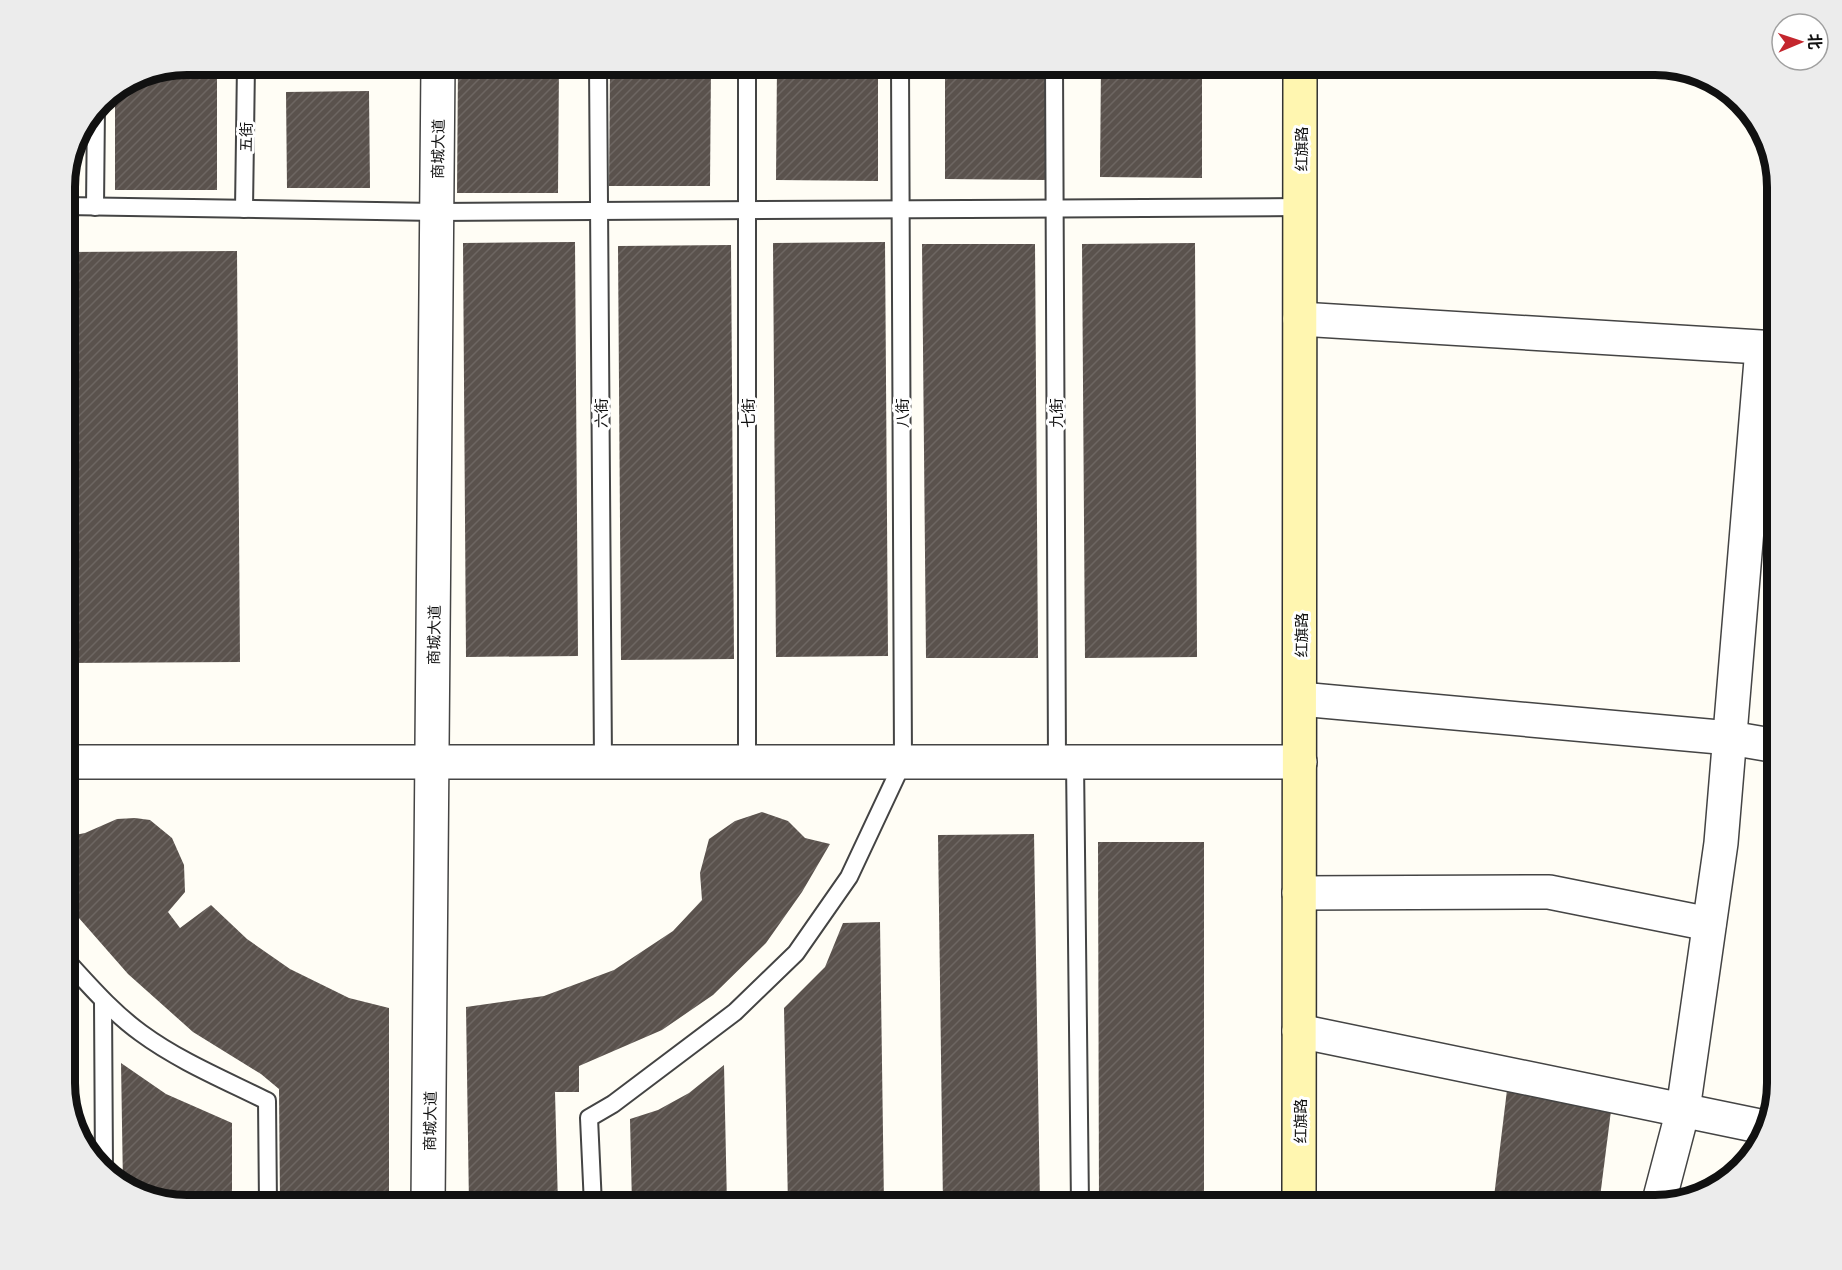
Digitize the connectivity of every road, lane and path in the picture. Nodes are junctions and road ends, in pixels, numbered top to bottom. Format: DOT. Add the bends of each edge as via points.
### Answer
graph roads {
  1 [pos="246,75"];
  2 [pos="438,75"];
  3 [pos="598,75"];
  4 [pos="747,75"];
  5 [pos="900,75"];
  6 [pos="1054,75"];
  7 [pos="1300,75"];
  8 [pos="96,123"];
  9 [pos="75,206"];
  10 [pos="94,207"];
  11 [pos="1300,207"];
  12 [pos="1054,208"];
  13 [pos="244,209"];
  14 [pos="900,209"];
  15 [pos="747,210"];
  16 [pos="599,211"];
  17 [pos="437,212"];
  18 [pos="1300,319"];
  19 [pos="1767,348"];
  20 [pos="1767,377"];
  21 [pos="1300,699"];
  22 [pos="1730,738"];
  23 [pos="1767,744"];
  24 [pos="75,762"];
  25 [pos="432,762"];
  26 [pos="603,762"];
  27 [pos="747,762"];
  28 [pos="903,762"];
  29 [pos="1066,762"];
  30 [pos="1300,762"];
  31 [pos="1299,893"];
  32 [pos="1709,924"];
  33 [pos="75,970"];
  34 [pos="103,1001"];
  35 [pos="1299,1031"];
  36 [pos="1683,1110"];
  37 [pos="1758,1125"];
  38 [pos="104,1158"];
  39 [pos="268,1195"];
  40 [pos="428,1195"];
  41 [pos="593,1195"];
  42 [pos="1080,1195"];
  43 [pos="1299,1195"];
  44 [pos="1661,1195"];
  1 -- 13 [label="lane, 五街"];
  2 -- 17 [label="street, 商城大道"];
  3 -- 16 [label="lane, 六街"];
  4 -- 15 [label="lane, 七街"];
  5 -- 14 [label="lane, 八街"];
  6 -- 12 [label="lane, 九街"];
  7 -- 11 [label="street, 红旗路"];
  8 -- 10 [label="lane"];
  9 -- 10 [label="lane"];
  10 -- 13 [label="lane"];
  11 -- 12 [label="lane"];
  11 -- 18 [label="street, 红旗路"];
  12 -- 14 [label="lane"];
  12 -- 29 [label="lane, 九街"];
  13 -- 17 [label="lane"];
  14 -- 15 [label="lane"];
  14 -- 28 [label="lane, 八街"];
  15 -- 16 [label="lane"];
  15 -- 27 [label="lane, 七街"];
  16 -- 17 [label="lane"];
  16 -- 26 [label="lane, 六街"];
  17 -- 25 [label="street, 商城大道"];
  18 -- 19 [label="street"];
  18 -- 21 [label="street, 红旗路"];
  20 -- 22 [label="street"];
  21 -- 22 [label="street"];
  21 -- 30 [label="street, 红旗路"];
  22 -- 23 [label="street"];
  22 -- 32 [label="street"];
  24 -- 25 [label="street"];
  25 -- 26 [label="street"];
  25 -- 40 [label="street, 商城大道"];
  26 -- 27 [label="street"];
  27 -- 28 [label="street"];
  28 -- 29 [label="street"];
  28 -- 41 [label="lane" via="849,877 796,953 735,1011 590,1118"];
  29 -- 30 [label="street"];
  29 -- 42 [label="lane, 九街"];
  30 -- 31 [label="street, 红旗路"];
  31 -- 32 [label="street" via="1549,892"];
  31 -- 35 [label="street, 红旗路"];
  32 -- 36 [label="street"];
  33 -- 34 [label="lane"];
  34 -- 38 [label="lane"];
  34 -- 39 [label="lane" via="152,1040 267,1101"];
  35 -- 36 [label="street"];
  35 -- 43 [label="street, 红旗路"];
  36 -- 37 [label="street"];
  36 -- 44 [label="street"];
}
